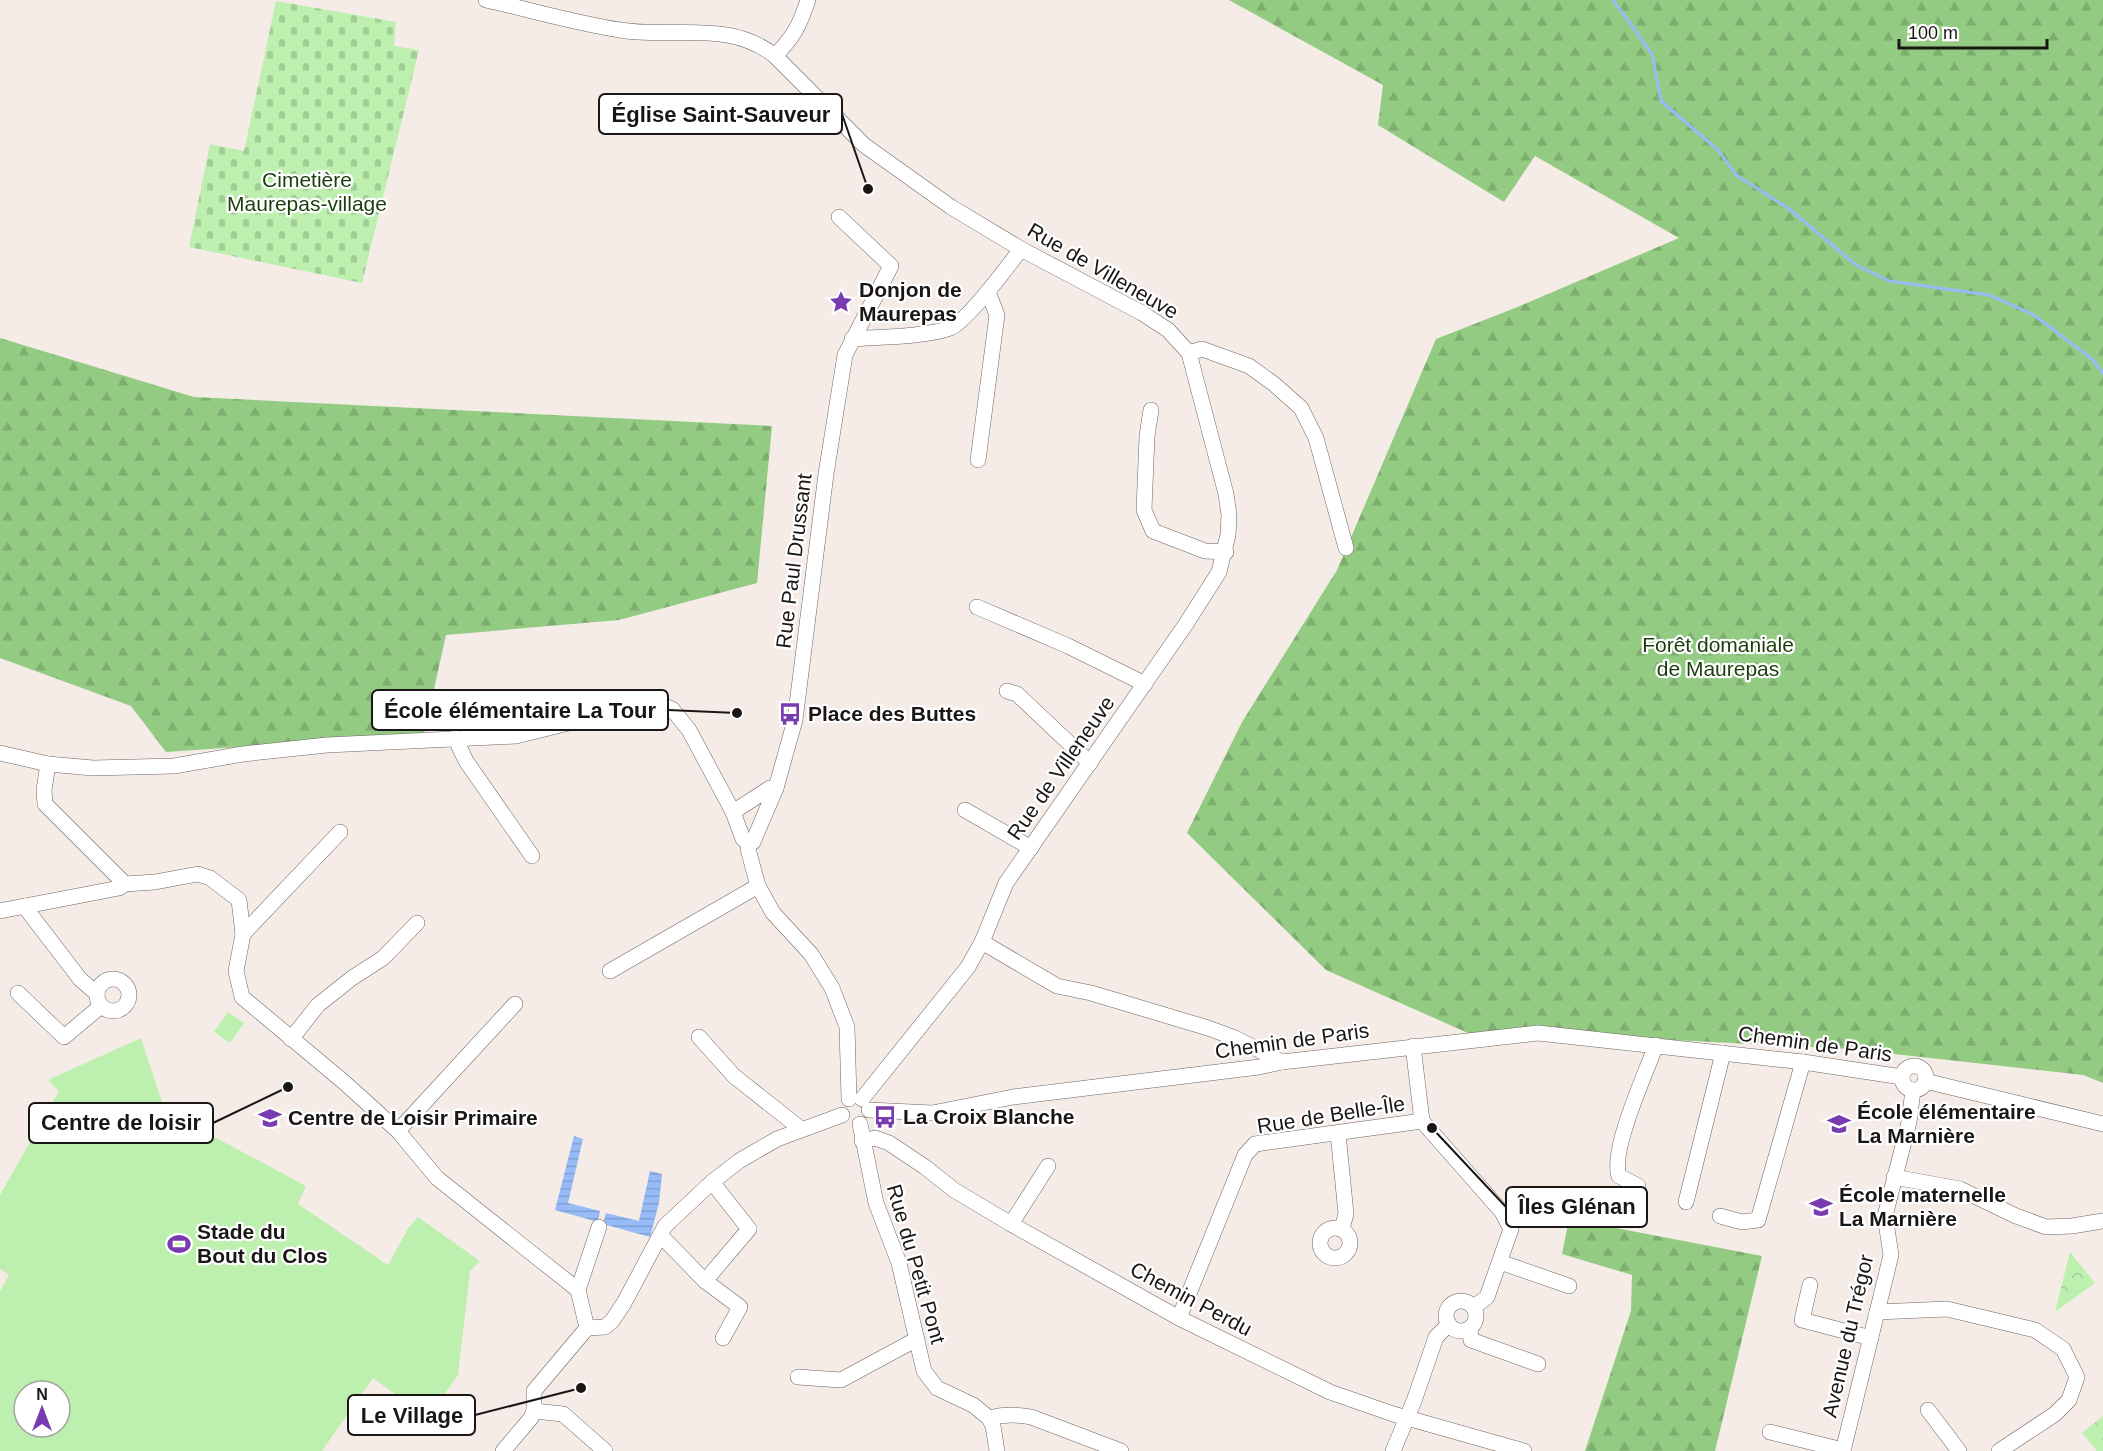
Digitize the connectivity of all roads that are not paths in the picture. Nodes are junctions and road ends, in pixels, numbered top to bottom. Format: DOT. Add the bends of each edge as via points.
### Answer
graph roads {
  1 [pos="486,0"];
  2 [pos="808,0"];
  3 [pos="775,56"];
  4 [pos="839,217"];
  5 [pos="1021,249"];
  6 [pos="988,292"];
  7 [pos="852,339"];
  8 [pos="1189,353"];
  9 [pos="1151,410"];
  10 [pos="978,460"];
  11 [pos="1346,548"];
  12 [pos="1226,552"];
  13 [pos="977,607"];
  14 [pos="1145,684"];
  15 [pos="1006,691"];
  16 [pos="455,738"];
  17 [pos="0,753"];
  18 [pos="1090,763"];
  19 [pos="48,764"];
  20 [pos="776,788"];
  21 [pos="965,810"];
  22 [pos="733,812"];
  23 [pos="340,832"];
  24 [pos="749,844"];
  25 [pos="1031,848"];
  26 [pos="532,856"];
  27 [pos="125,884"];
  28 [pos="758,886"];
  29 [pos="24,906"];
  30 [pos="0,911"];
  31 [pos="417,923"];
  32 [pos="243,934"];
  33 [pos="982,942"];
  34 [pos="610,971"];
  35 [pos="18,993"];
  36 [pos="515,1004"];
  37 [pos="699,1037"];
  38 [pos="291,1039"];
  39 [pos="1656,1045"];
  40 [pos="1413,1046"];
  41 [pos="1723,1053"];
  42 [pos="1282,1062"];
  43 [pos="1803,1062"];
  44 [pos="1902,1077"];
  45 [pos="1919,1085"];
  46 [pos="860,1103"];
  47 [pos="842,1115"];
  48 [pos="1422,1121"];
  49 [pos="860,1124"];
  50 [pos="2103,1124"];
  51 [pos="801,1129"];
  52 [pos="398,1131"];
  53 [pos="1338,1133"];
  54 [pos="862,1141"];
  55 [pos="1048,1166"];
  56 [pos="1894,1177"];
  57 [pos="712,1182"];
  58 [pos="1638,1186"];
  59 [pos="1686,1202"];
  60 [pos="1720,1216"];
  61 [pos="2103,1221"];
  62 [pos="1011,1224"];
  63 [pos="599,1227"];
  64 [pos="1342,1228"];
  65 [pos="659,1237"];
  66 [pos="1500,1262"];
  67 [pos="705,1281"];
  68 [pos="1810,1285"];
  69 [pos="1569,1286"];
  70 [pos="578,1290"];
  71 [pos="1474,1307"];
  72 [pos="1877,1312"];
  73 [pos="1179,1318"];
  74 [pos="1449,1324"];
  75 [pos="587,1328"];
  76 [pos="1470,1328"];
  77 [pos="723,1338"];
  78 [pos="1871,1338"];
  79 [pos="917,1339"];
  80 [pos="1538,1364"];
  81 [pos="798,1377"];
  82 [pos="1928,1410"];
  83 [pos="534,1412"];
  84 [pos="989,1418"];
  85 [pos="1406,1418"];
  86 [pos="1770,1431"];
  87 [pos="503,1451"];
  88 [pos="605,1451"];
  89 [pos="997,1451"];
  90 [pos="1121,1451"];
  91 [pos="1393,1451"];
  92 [pos="1524,1451"];
  93 [pos="1843,1451"];
  94 [pos="1959,1451"];
  95 [pos="1999,1451"];
  1 -- 3 [label="street, Rue de Villeneuve" via="622,30 720,34 751,43"];
  2 -- 3 [label="street" via="799,27"];
  3 -- 5 [label="street, Rue de Villeneuve" via="871,151 951,207"];
  4 -- 7 [label="street, Rue Paul Drussant" via="891,266"];
  5 -- 6 [label="street"];
  5 -- 8 [label="street, Rue de Villeneuve" via="1151,319 1168,330"];
  6 -- 7 [label="street" via="952,328"];
  6 -- 10 [label="street" via="997,315"];
  7 -- 20 [label="street, Rue Paul Drussant" via="844,355 826,474 795,720"];
  8 -- 11 [label="street" via="1202,349 1249,366 1300,408 1316,438"];
  8 -- 12 [label="street, Rue de Villeneuve" via="1226,494"];
  9 -- 12 [label="street" via="1144,510 1153,531 1205,551"];
  12 -- 14 [label="street, Rue de Villeneuve" via="1219,572"];
  13 -- 14 [label="street"];
  14 -- 18 [label="street, Rue de Villeneuve"];
  15 -- 18 [label="street" via="1017,694"];
  16 -- 19 [label="street" via="327,745 174,766 93,768"];
  16 -- 22 [label="street" via="516,736 654,702 672,709 689,730"];
  16 -- 26 [label="street" via="466,761"];
  17 -- 19 [label="street"];
  18 -- 25 [label="street, Rue de Villeneuve"];
  19 -- 27 [label="street" via="45,804"];
  20 -- 22 [label="street"];
  20 -- 24 [label="street"];
  21 -- 25 [label="street"];
  22 -- 24 [label="street" via="743,839"];
  23 -- 32 [label="street"];
  24 -- 28 [label="street"];
  25 -- 33 [label="street, Rue de Villeneuve" via="1006,883"];
  27 -- 29 [label="street"];
  27 -- 32 [label="street" via="198,874 210,878 239,900"];
  28 -- 34 [label="street"];
  28 -- 46 [label="street" via="773,914 811,954 832,988 847,1027"];
  29 -- 30 [label="street"];
  29 -- 35 [label="street" via="99,1000 64,1037"];
  31 -- 38 [label="street" via="382,958 318,1005"];
  32 -- 38 [label="street" via="236,970 242,997"];
  33 -- 42 [label="street" via="1057,986 1208,1028"];
  33 -- 46 [label="street, Rue de Villeneuve" via="968,967"];
  36 -- 52 [label="street"];
  37 -- 51 [label="street" via="734,1076"];
  38 -- 52 [label="street"];
  39 -- 40 [label="street, Chemin de Paris" via="1538,1032"];
  39 -- 41 [label="street, Chemin de Paris"];
  39 -- 58 [label="street" via="1636,1094 1616,1163 1619,1176"];
  40 -- 42 [label="street, Chemin de Paris"];
  40 -- 48 [label="street"];
  41 -- 43 [label="street, Chemin de Paris"];
  41 -- 59 [label="street, Chemin de Paris"];
  42 -- 46 [label="street, Chemin de Paris" via="1012,1097 932,1113"];
  43 -- 44 [label="street, Chemin de Paris"];
  43 -- 60 [label="street" via="1758,1220 1742,1222"];
  44 -- 45 [label="street" via="1906,1087"];
  44 -- 45 [label="street" via="1908,1069 1918,1067 1923,1071"];
  45 -- 50 [label="street"];
  45 -- 56 [label="street, Avenue du Trégor"];
  46 -- 47 [label="street" via="843,1107"];
  46 -- 49 [label="street" via="866,1120"];
  47 -- 49 [label="street" via="847,1122"];
  47 -- 51 [label="street"];
  48 -- 53 [label="street, Rue de Belle-Île"];
  48 -- 66 [label="street" via="1508,1221 1510,1229"];
  49 -- 54 [label="street, Rue du Petit Pont"];
  51 -- 57 [label="street" via="739,1161"];
  52 -- 70 [label="street" via="437,1178"];
  53 -- 64 [label="street" via="1346,1214"];
  53 -- 73 [label="street, Rue de Belle-Île" via="1255,1144 1245,1155"];
  54 -- 62 [label="street, Chemin Perdu" via="875,1138 889,1143 954,1190"];
  54 -- 79 [label="street, Rue du Petit Pont" via="876,1203 899,1263"];
  55 -- 62 [label="street"];
  56 -- 61 [label="street" via="1959,1189 2046,1227"];
  56 -- 72 [label="street, Avenue du Trégor" via="1885,1216 1891,1255"];
  57 -- 65 [label="street" via="665,1226"];
  57 -- 67 [label="street" via="749,1229"];
  62 -- 73 [label="street, Chemin Perdu"];
  63 -- 70 [label="street"];
  65 -- 67 [label="street"];
  65 -- 75 [label="street" via="612,1321"];
  66 -- 69 [label="street"];
  66 -- 71 [label="street" via="1487,1297"];
  67 -- 77 [label="street" via="740,1307"];
  68 -- 78 [label="street" via="1802,1320"];
  70 -- 75 [label="street"];
  71 -- 74 [label="street" via="1462,1300 1453,1303 1447,1310"];
  71 -- 76 [label="street" via="1475,1321"];
  72 -- 78 [label="street, Avenue du Trégor"];
  72 -- 95 [label="street" via="1947,1309 2036,1330 2063,1349 2077,1377 2070,1400"];
  73 -- 85 [label="street, Chemin Perdu" via="1330,1392"];
  74 -- 76 [label="street" via="1461,1330"];
  74 -- 85 [label="street" via="1436,1337"];
  75 -- 83 [label="street" via="534,1391"];
  76 -- 80 [label="street" via="1471,1340"];
  78 -- 93 [label="street, Avenue du Trégor"];
  79 -- 81 [label="street" via="842,1380"];
  79 -- 84 [label="street, Rue du Petit Pont" via="924,1371 938,1388 973,1405"];
  82 -- 94 [label="street"];
  83 -- 87 [label="street"];
  83 -- 88 [label="street" via="563,1414"];
  84 -- 89 [label="street"];
  84 -- 90 [label="street" via="1017,1414 1031,1417"];
  85 -- 91 [label="street"];
  85 -- 92 [label="street, Chemin Perdu"];
  86 -- 93 [label="street"];
}
